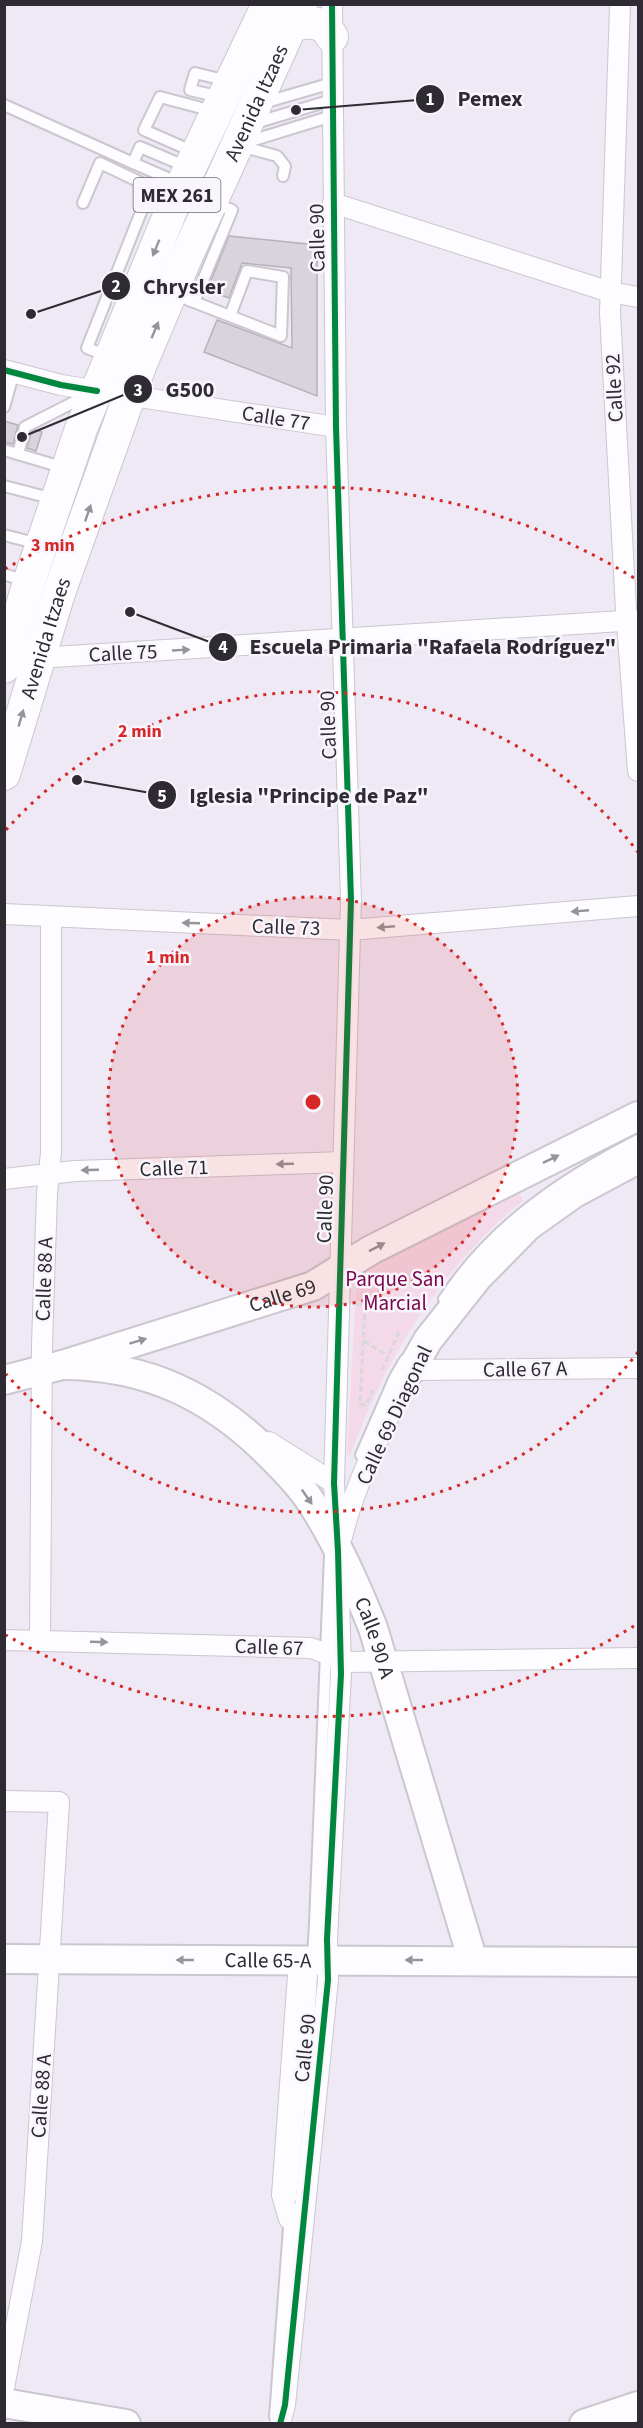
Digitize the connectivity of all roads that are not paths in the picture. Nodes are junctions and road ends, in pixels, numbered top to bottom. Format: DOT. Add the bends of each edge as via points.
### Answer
graph roads {
  1 [pos="268,4"];
  2 [pos="332,4"];
  3 [pos="619,5"];
  4 [pos="639,10"];
  5 [pos="296,15"];
  6 [pos="332,37"];
  7 [pos="224,97"];
  8 [pos="332,100"];
  9 [pos="4,105"];
  10 [pos="246,125"];
  11 [pos="133,163"];
  12 [pos="283,176"];
  13 [pos="183,183"];
  14 [pos="83,203"];
  15 [pos="333,203"];
  16 [pos="610,292"];
  17 [pos="639,297"];
  18 [pos="182,298"];
  19 [pos="230,316"];
  20 [pos="9,371"];
  21 [pos="97,391"];
  22 [pos="129,395"];
  23 [pos="4,407"];
  24 [pos="336,427"];
  25 [pos="4,450"];
  26 [pos="18,454"];
  27 [pos="68,469"];
  28 [pos="4,486"];
  29 [pos="57,500"];
  30 [pos="4,535"];
  31 [pos="42,545"];
  32 [pos="36,585"];
  33 [pos="633,621"];
  34 [pos="4,627"];
  35 [pos="342,640"];
  36 [pos="38,658"];
  37 [pos="5,664"];
  38 [pos="639,771"];
  39 [pos="4,774"];
  40 [pos="639,906"];
  41 [pos="4,914"];
  42 [pos="51,917"];
  43 [pos="350,930"];
  44 [pos="639,1116"];
  45 [pos="639,1140"];
  46 [pos="639,1159"];
  47 [pos="343,1162"];
  48 [pos="49,1174"];
  49 [pos="4,1179"];
  50 [pos="340,1268"];
  51 [pos="399,1363"];
  52 [pos="52,1367"];
  53 [pos="639,1368"];
  54 [pos="4,1380"];
  55 [pos="216,1409"];
  56 [pos="334,1484"];
  57 [pos="336,1540"];
  58 [pos="4,1640"];
  59 [pos="40,1640"];
  60 [pos="639,1658"];
  61 [pos="339,1662"];
  62 [pos="383,1662"];
  63 [pos="4,1801"];
  64 [pos="4,1959"];
  65 [pos="50,1959"];
  66 [pos="313,1960"];
  67 [pos="472,1961"];
  68 [pos="639,1962"];
  69 [pos="289,2219"];
  70 [pos="4,2388"];
  71 [pos="4,2403"];
  72 [pos="639,2406"];
  73 [pos="126,2424"];
  74 [pos="274,2424"];
  75 [pos="280,2424"];
  76 [pos="584,2424"];
  1 -- 7 [label="main road, Avenida Itzaes / MEX 261"];
  2 -- 6 [label="street, Calle 90"];
  3 -- 4 [label="street"];
  3 -- 16 [label="street, Calle 92"];
  5 -- 6 [label="main road" via="328,29"];
  5 -- 10 [label="main road, Avenida Itzaes / MEX 261"];
  6 -- 8 [label="street, Calle 90"];
  7 -- 13 [label="main road, Avenida Itzaes / MEX 261"];
  7 -- 13 [label="lane" via="160,97 144,130"];
  8 -- 10 [label="lane"];
  8 -- 10 [label="lane"];
  8 -- 10 [label="lane"];
  8 -- 15 [label="street, Calle 90"];
  9 -- 11 [label="lane"];
  10 -- 12 [label="lane" via="285,166"];
  10 -- 18 [label="main road, Avenida Itzaes / MEX 261" via="211,202"];
  11 -- 13 [label="lane"];
  11 -- 13 [label="lane" via="140,147"];
  13 -- 14 [label="lane" via="100,163"];
  13 -- 21 [label="main road, Avenida Itzaes / MEX 261"];
  15 -- 16 [label="street"];
  15 -- 24 [label="street, Calle 90"];
  16 -- 17 [label="street"];
  16 -- 33 [label="street, Calle 92"];
  18 -- 19 [label="lane"];
  22 -- 18 [label="main road, Avenida Itzaes / MEX 261, one-way"];
  19 -- 19 [label="lane" via="281,336 283,277 247,271"];
  20 -- 21 [label="street, Calle 77"];
  20 -- 23 [label="lane"];
  21 -- 22 [label="street, Calle 77"];
  21 -- 26 [label="lane" via="25,427"];
  21 -- 27 [label="main road, Avenida Itzaes / MEX 261"];
  22 -- 24 [label="street, Calle 77"];
  32 -- 22 [label="main road, Avenida Itzaes / MEX 261, one-way"];
  24 -- 35 [label="street, Calle 90"];
  25 -- 26 [label="lane"];
  26 -- 27 [label="lane"];
  27 -- 29 [label="main road, Avenida Itzaes / MEX 261"];
  28 -- 29 [label="lane"];
  29 -- 31 [label="main road, Avenida Itzaes / MEX 261"];
  30 -- 31 [label="lane"];
  31 -- 32 [label="main road, Avenida Itzaes / MEX 261"];
  32 -- 34 [label="lane" via="15,590"];
  32 -- 36 [label="main road, Avenida Itzaes / MEX 261"];
  32 -- 37 [label="main road, Avenida Itzaes / MEX 261"];
  33 -- 35 [label="street, Calle 75"];
  33 -- 38 [label="street, Calle 92"];
  36 -- 35 [label="street, Calle 75, one-way"];
  35 -- 43 [label="street, Calle 90"];
  39 -- 36 [label="main road, Avenida Itzaes / MEX 261, one-way"];
  40 -- 43 [label="street, Calle 73, one-way"];
  41 -- 42 [label="street, Calle 73"];
  43 -- 42 [label="street, Calle 73, one-way"];
  42 -- 48 [label="street, Calle 88 A"];
  43 -- 47 [label="street, Calle 90"];
  50 -- 44 [label="main road, Calle 69, one-way"];
  45 -- 57 [label="lane" via="574,1175 512,1221 454,1284 395,1377 371,1429 345,1495"];
  46 -- 51 [label="main road, Calle 69 Diagonal" via="573,1194 528,1226 470,1286 428,1340"];
  47 -- 48 [label="street, Calle 71, one-way"];
  47 -- 50 [label="street, Calle 90"];
  48 -- 49 [label="street, Calle 71"];
  48 -- 52 [label="street, Calle 88 A"];
  52 -- 50 [label="main road, Calle 69, one-way" via="313,1286"];
  50 -- 56 [label="street, Calle 90"];
  51 -- 53 [label="street, Calle 67 A"];
  51 -- 57 [label="street, Calle 69 Diagonal"];
  52 -- 54 [label="main road, Calle 69"];
  52 -- 55 [label="main road, Calle 90 A" via="110,1367 150,1377"];
  52 -- 59 [label="street, Calle 88 A"];
  55 -- 56 [label="street"];
  55 -- 57 [label="main road, Calle 90 A, one-way" via="259,1444 300,1487"];
  56 -- 57 [label="street, Calle 90"];
  57 -- 61 [label="street, Calle 90"];
  57 -- 62 [label="main road, Calle 90 A" via="374,1628"];
  58 -- 59 [label="street, Calle 67"];
  59 -- 61 [label="street, Calle 67, one-way" via="311,1648"];
  60 -- 62 [label="street, Calle 67"];
  61 -- 62 [label="street, Calle 67"];
  61 -- 66 [label="street, Calle 90"];
  62 -- 67 [label="main road, Calle 90 A"];
  63 -- 65 [label="street, Calle 88 A" via="59,1802"];
  64 -- 65 [label="main road, Calle 65-A"];
  66 -- 65 [label="main road, Calle 65-A, one-way"];
  65 -- 70 [label="street, Calle 88 A" via="32,2241"];
  67 -- 66 [label="main road, Calle 65-A, one-way"];
  66 -- 69 [label="street, Calle 90" via="282,2195"];
  66 -- 75 [label="street, Calle 90" via="328,1980"];
  67 -- 68 [label="main road, Calle 65-A"];
  69 -- 74 [label="lane"];
  71 -- 73 [label="main road"];
  72 -- 76 [label="main road"];
}
